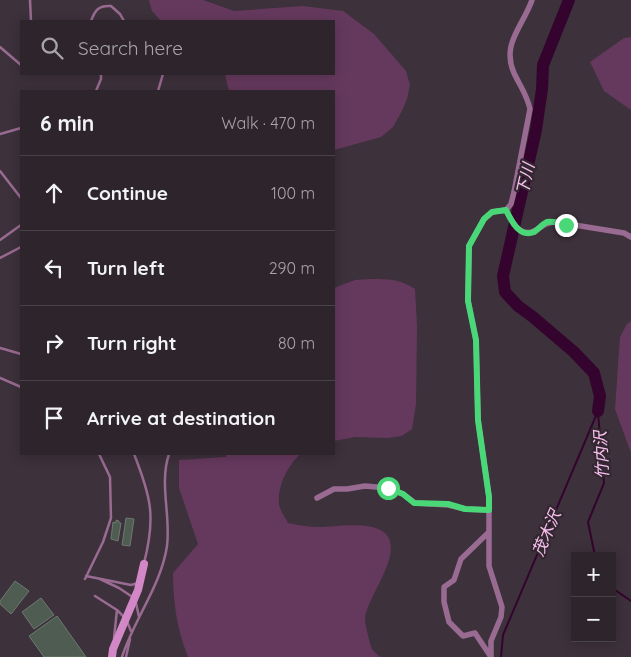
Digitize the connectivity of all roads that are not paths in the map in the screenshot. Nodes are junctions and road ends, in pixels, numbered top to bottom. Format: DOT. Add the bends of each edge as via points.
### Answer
graph roads {
  1 [pos="30,0"];
  2 [pos="532,0"];
  3 [pos="32,20"];
  4 [pos="91,20"];
  5 [pos="123,20"];
  6 [pos="0,47"];
  7 [pos="20,64"];
  8 [pos="101,75"];
  9 [pos="163,75"];
  10 [pos="96,90"];
  11 [pos="158,90"];
  12 [pos="20,128"];
  13 [pos="0,134"];
  14 [pos="0,171"];
  15 [pos="20,197"];
  16 [pos="506,210"];
  17 [pos="20,226"];
  18 [pos="631,237"];
  19 [pos="0,240"];
  20 [pos="20,248"];
  21 [pos="0,258"];
  22 [pos="0,348"];
  23 [pos="20,354"];
  24 [pos="0,378"];
  25 [pos="20,387"];
  26 [pos="99,455"];
  27 [pos="134,455"];
  28 [pos="169,455"];
  29 [pos="317,498"];
  30 [pos="489,510"];
  31 [pos="489,532"];
  32 [pos="144,564"];
  33 [pos="100,579"];
  34 [pos="140,583"];
  35 [pos="95,596"];
  36 [pos="134,599"];
  37 [pos="117,610"];
  38 [pos="139,617"];
  39 [pos="126,619"];
  40 [pos="132,632"];
  41 [pos="113,653"];
  42 [pos="124,657"];
  43 [pos="491,657"];
  1 -- 3 [label="lane"];
  2 -- 16 [label="street" via="513,39 509,56 530,109 514,192"];
  4 -- 5 [label="lane" via="94,11 102,6 112,6"];
  6 -- 7 [label="lane"];
  8 -- 10 [label="lane"];
  9 -- 11 [label="lane"];
  12 -- 13 [label="lane"];
  14 -- 15 [label="lane"];
  16 -- 18 [label="street" via="519,230 527,233 534,232 546,222 556,222 624,233"];
  16 -- 30 [label="street" via="492,212 484,219 469,246 468,301 476,346 477,403"];
  17 -- 19 [label="lane"];
  20 -- 21 [label="lane"];
  22 -- 23 [label="lane"];
  24 -- 25 [label="lane"];
  26 -- 33 [label="lane" via="110,477 111,518 85,577"];
  27 -- 32 [label="lane" via="149,496 152,518"];
  28 -- 38 [label="lane" via="165,478 167,545 161,574"];
  29 -- 30 [label="street" via="334,489 365,486 388,488 414,503"];
  30 -- 31 [label="street"];
  31 -- 43 [label="street" via="490,566 502,607 502,617 491,641"];
  31 -- 43 [label="street" via="462,559 454,580 444,587 444,602 449,622 463,636 474,633"];
  32 -- 34 [label="street"];
  33 -- 34 [label="lane" via="131,585"];
  33 -- 36 [label="lane"];
  34 -- 36 [label="street"];
  35 -- 37 [label="lane"];
  36 -- 38 [label="lane"];
  36 -- 39 [label="street"];
  37 -- 39 [label="lane"];
  37 -- 41 [label="lane"];
  38 -- 40 [label="lane"];
  39 -- 40 [label="lane"];
  39 -- 41 [label="street"];
  40 -- 42 [label="lane"];
}
